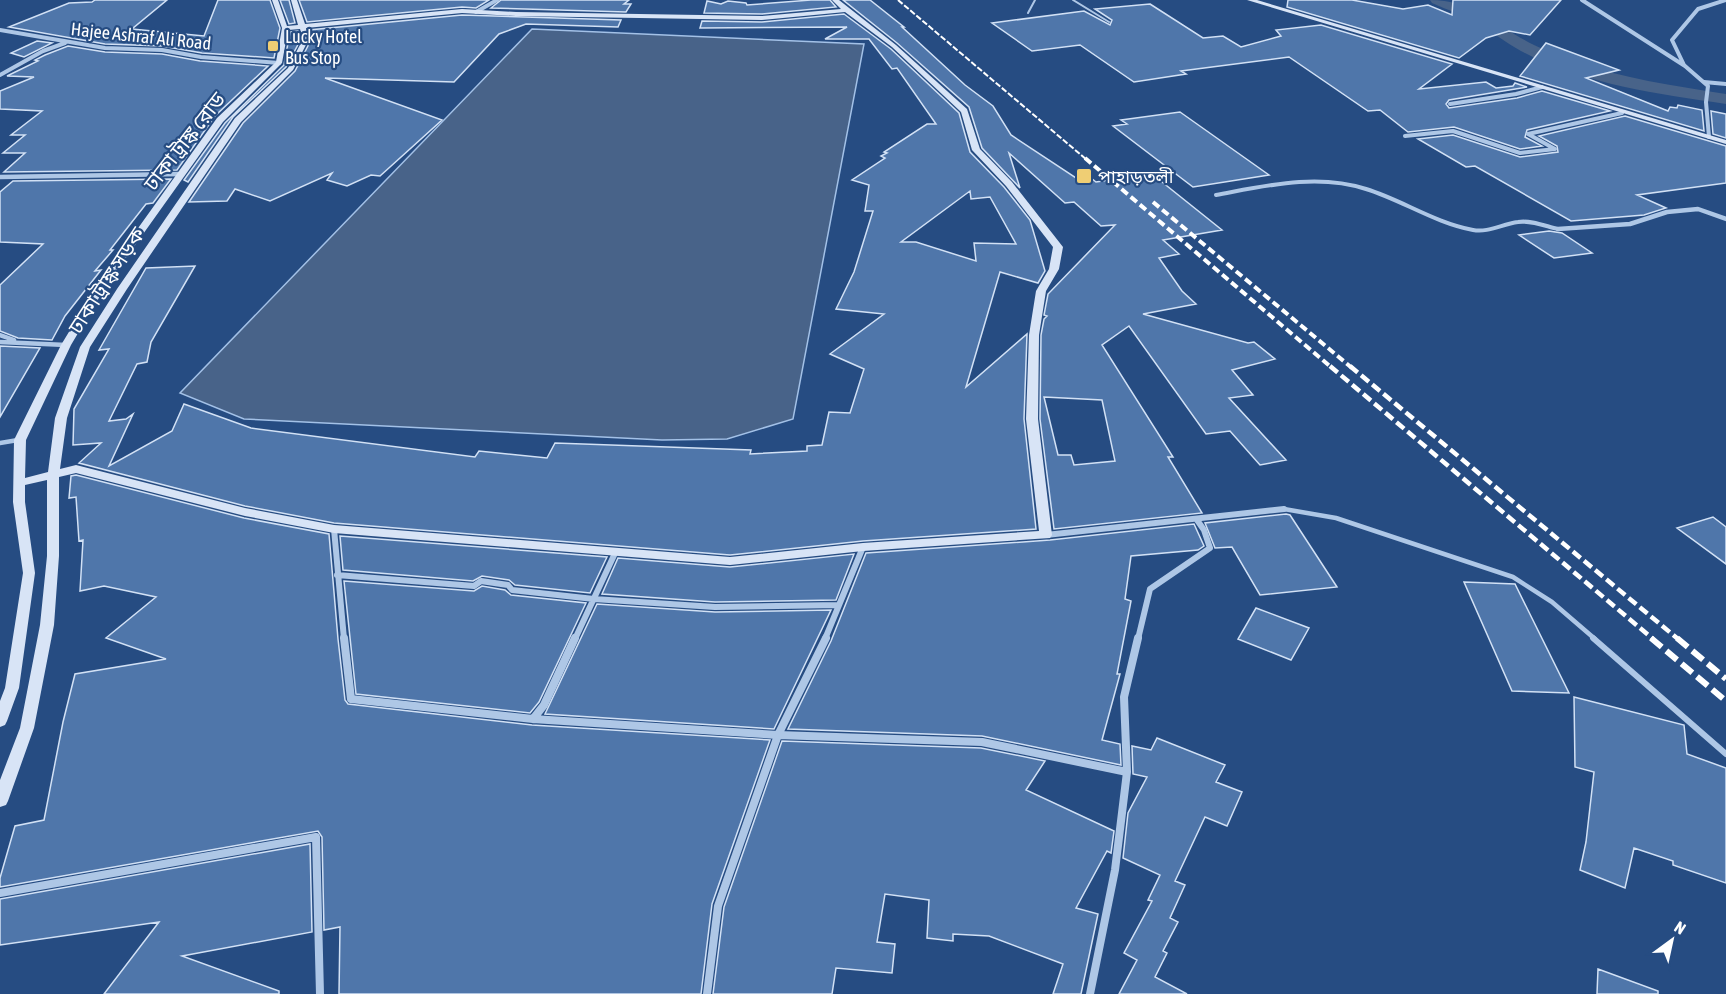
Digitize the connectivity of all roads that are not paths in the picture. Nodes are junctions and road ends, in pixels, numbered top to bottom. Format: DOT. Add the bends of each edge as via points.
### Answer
graph roads {
  1 [pos="274,0"];
  2 [pos="294,0"];
  3 [pos="498,0"];
  4 [pos="835,0"];
  5 [pos="1035,0"];
  6 [pos="1073,0"];
  7 [pos="1250,0"];
  8 [pos="1582,0"];
  9 [pos="1726,0"];
  10 [pos="846,10"];
  11 [pos="476,12"];
  12 [pos="1028,14"];
  13 [pos="1109,22"];
  14 [pos="303,26"];
  15 [pos="285,28"];
  16 [pos="0,30"];
  17 [pos="65,42"];
  18 [pos="279,63"];
  19 [pos="1685,66"];
  20 [pos="0,75"];
  21 [pos="1703,82"];
  22 [pos="1726,84"];
  23 [pos="1542,87"];
  24 [pos="1450,104"];
  25 [pos="1622,112"];
  26 [pos="1405,136"];
  27 [pos="1709,137"];
  28 [pos="1726,142"];
  29 [pos="180,174"];
  30 [pos="0,177"];
  31 [pos="1216,195"];
  32 [pos="1726,219"];
  33 [pos="1558,230"];
  34 [pos="0,335"];
  35 [pos="19,341"];
  36 [pos="0,342"];
  37 [pos="66,345"];
  38 [pos="20,440"];
  39 [pos="0,443"];
  40 [pos="53,475"];
  41 [pos="19,483"];
  42 [pos="1284,509"];
  43 [pos="1197,520"];
  44 [pos="334,529"];
  45 [pos="1046,535"];
  46 [pos="863,547"];
  47 [pos="616,551"];
  48 [pos="337,574"];
  49 [pos="594,599"];
  50 [pos="838,605"];
  51 [pos="533,719"];
  52 [pos="0,721"];
  53 [pos="778,735"];
  54 [pos="1726,753"];
  55 [pos="1127,772"];
  56 [pos="0,801"];
  57 [pos="0,893"];
  58 [pos="320,994"];
  59 [pos="707,994"];
  60 [pos="1090,994"];
  1 -- 15 [label="main road"];
  2 -- 14 [label="main road, ঢাকা ট্রাঙ্ক সড়ক"];
  3 -- 11 [label="street"];
  4 -- 10 [label="main road"];
  5 -- 12 [label="lane"];
  6 -- 13 [label="lane"];
  7 -- 23 [label="main road"];
  8 -- 19 [label="street"];
  9 -- 19 [label="street" via="1698,9 1672,40"];
  10 -- 11 [label="main road" via="762,18"];
  10 -- 45 [label="main road" via="894,46 964,111 976,150 1009,184 1058,247 1054,269 1041,291 1034,334 1032,418"];
  11 -- 14 [label="main road"];
  14 -- 15 [label="main road"];
  14 -- 40 [label="main road, ঢাকা ট্রাঙ্ক সড়ক" via="306,39 291,69 238,120 85,347 61,418"];
  15 -- 18 [label="main road"];
  16 -- 17 [label="street, Hajee Ashraf Ali Road"];
  17 -- 18 [label="street, Hajee Ashraf Ali Road"];
  17 -- 20 [label="street"];
  18 -- 29 [label="main road, ঢাকা ট্রাঙ্ক রোড" via="220,120"];
  19 -- 21 [label="street"];
  21 -- 22 [label="street"];
  21 -- 27 [label="street" via="1708,86"];
  23 -- 24 [label="street"];
  23 -- 25 [label="main road"];
  25 -- 26 [label="street" via="1528,135 1555,149 1520,153 1453,131"];
  25 -- 27 [label="main road"];
  27 -- 28 [label="main road"];
  29 -- 30 [label="street"];
  29 -- 37 [label="main road, ঢাকা ট্রাঙ্ক রোড" via="100,286"];
  31 -- 33 [label="lane" via="1336,182 1365,188 1449,223 1476,230 1488,231 1520,221"];
  32 -- 33 [label="street" via="1698,209 1667,212 1630,224"];
  34 -- 35 [label="street"];
  35 -- 36 [label="street"];
  35 -- 37 [label="street"];
  37 -- 38 [label="main road, ঢাকা ট্রাঙ্ক রোড"];
  38 -- 39 [label="lane"];
  38 -- 41 [label="main road, ঢাকা ট্রাঙ্ক রোড"];
  40 -- 41 [label="main road"];
  40 -- 44 [label="main road" via="76,469 245,512"];
  40 -- 56 [label="main road, ঢাকা ট্রাঙ্ক সড়ক" via="53,556 47,625 27,728"];
  41 -- 52 [label="main road, ঢাকা ট্রাঙ্ক রোড" via="28,573 12,688"];
  42 -- 43 [label="street"];
  42 -- 54 [label="lane" via="1336,518 1513,577 1552,602"];
  43 -- 45 [label="street"];
  43 -- 55 [label="street" via="1210,548 1150,590 1124,697"];
  44 -- 47 [label="main road"];
  44 -- 48 [label="street"];
  45 -- 46 [label="main road"];
  46 -- 47 [label="main road" via="730,561"];
  46 -- 50 [label="street"];
  47 -- 49 [label="street"];
  48 -- 49 [label="street" via="474,586 481,581 508,585 512,590"];
  48 -- 51 [label="street" via="351,699"];
  49 -- 50 [label="street" via="715,607"];
  49 -- 51 [label="street" via="544,705"];
  50 -- 53 [label="street" via="833,623"];
  51 -- 53 [label="street"];
  53 -- 55 [label="street" via="982,742"];
  53 -- 59 [label="street" via="718,906"];
  55 -- 60 [label="street" via="1115,870"];
  57 -- 58 [label="street" via="316,837"];
}
